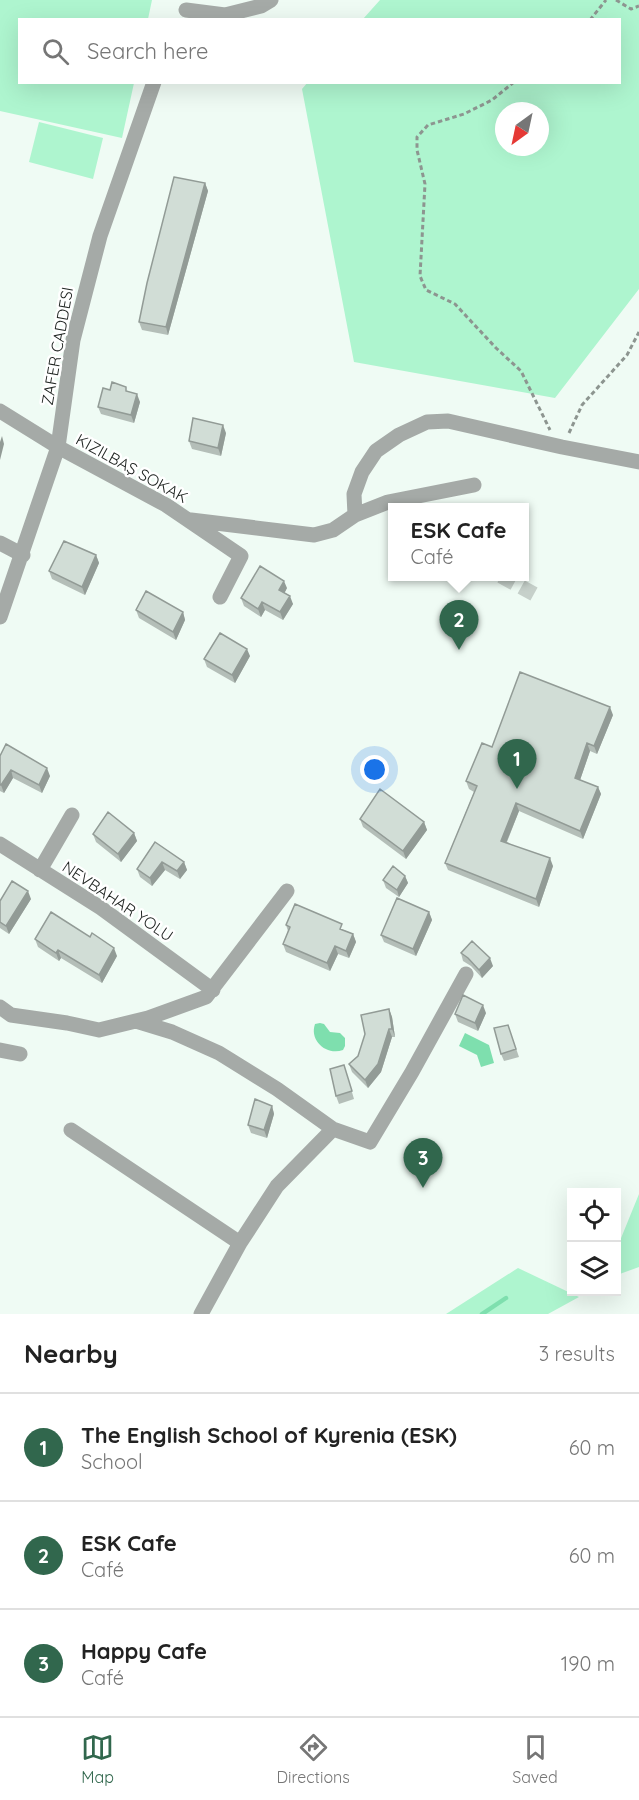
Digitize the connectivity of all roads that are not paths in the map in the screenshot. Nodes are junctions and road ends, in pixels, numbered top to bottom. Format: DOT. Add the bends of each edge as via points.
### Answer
graph roads {
  1 [pos="271,0"];
  2 [pos="186,10"];
  3 [pos="153,84"];
  4 [pos="0,411"];
  5 [pos="58,447"];
  6 [pos="639,462"];
  7 [pos="474,485"];
  8 [pos="355,515"];
  9 [pos="188,520"];
  10 [pos="0,543"];
  11 [pos="23,555"];
  12 [pos="220,597"];
  13 [pos="0,617"];
  14 [pos="72,815"];
  15 [pos="0,844"];
  16 [pos="40,870"];
  17 [pos="287,891"];
  18 [pos="466,974"];
  19 [pos="213,990"];
  20 [pos="0,1007"];
  21 [pos="136,1021"];
  22 [pos="0,1050"];
  23 [pos="20,1054"];
  24 [pos="71,1130"];
  25 [pos="333,1130"];
  26 [pos="240,1243"];
  27 [pos="201,1314"];
  1 -- 2 [label="street" via="225,15"];
  3 -- 5 [label="street, ZAFER CADDESI" via="87,282 73,340"];
  4 -- 5 [label="street, KIZILBAŞ SOKAK"];
  5 -- 9 [label="street, KIZILBAŞ SOKAK"];
  5 -- 11 [label="street, ZAFER CADDESI"];
  6 -- 8 [label="street" via="448,421 427,423 376,451 362,471 354,494"];
  7 -- 8 [label="street" via="388,502"];
  8 -- 9 [label="street" via="333,530 314,535"];
  9 -- 12 [label="street, KIZILBAŞ SOKAK" via="241,556"];
  10 -- 11 [label="street"];
  11 -- 13 [label="street, ZAFER CADDESI"];
  14 -- 16 [label="street"];
  15 -- 16 [label="street, NEVBAHAR YOLU"];
  16 -- 19 [label="street, NEVBAHAR YOLU" via="101,908"];
  17 -- 19 [label="street"];
  18 -- 25 [label="street" via="370,1142"];
  19 -- 21 [label="street" via="206,997"];
  20 -- 21 [label="street" via="11,1015 99,1030"];
  21 -- 25 [label="street" via="219,1053"];
  22 -- 23 [label="street"];
  24 -- 26 [label="street"];
  25 -- 26 [label="street" via="277,1186"];
  26 -- 27 [label="street"];
}
